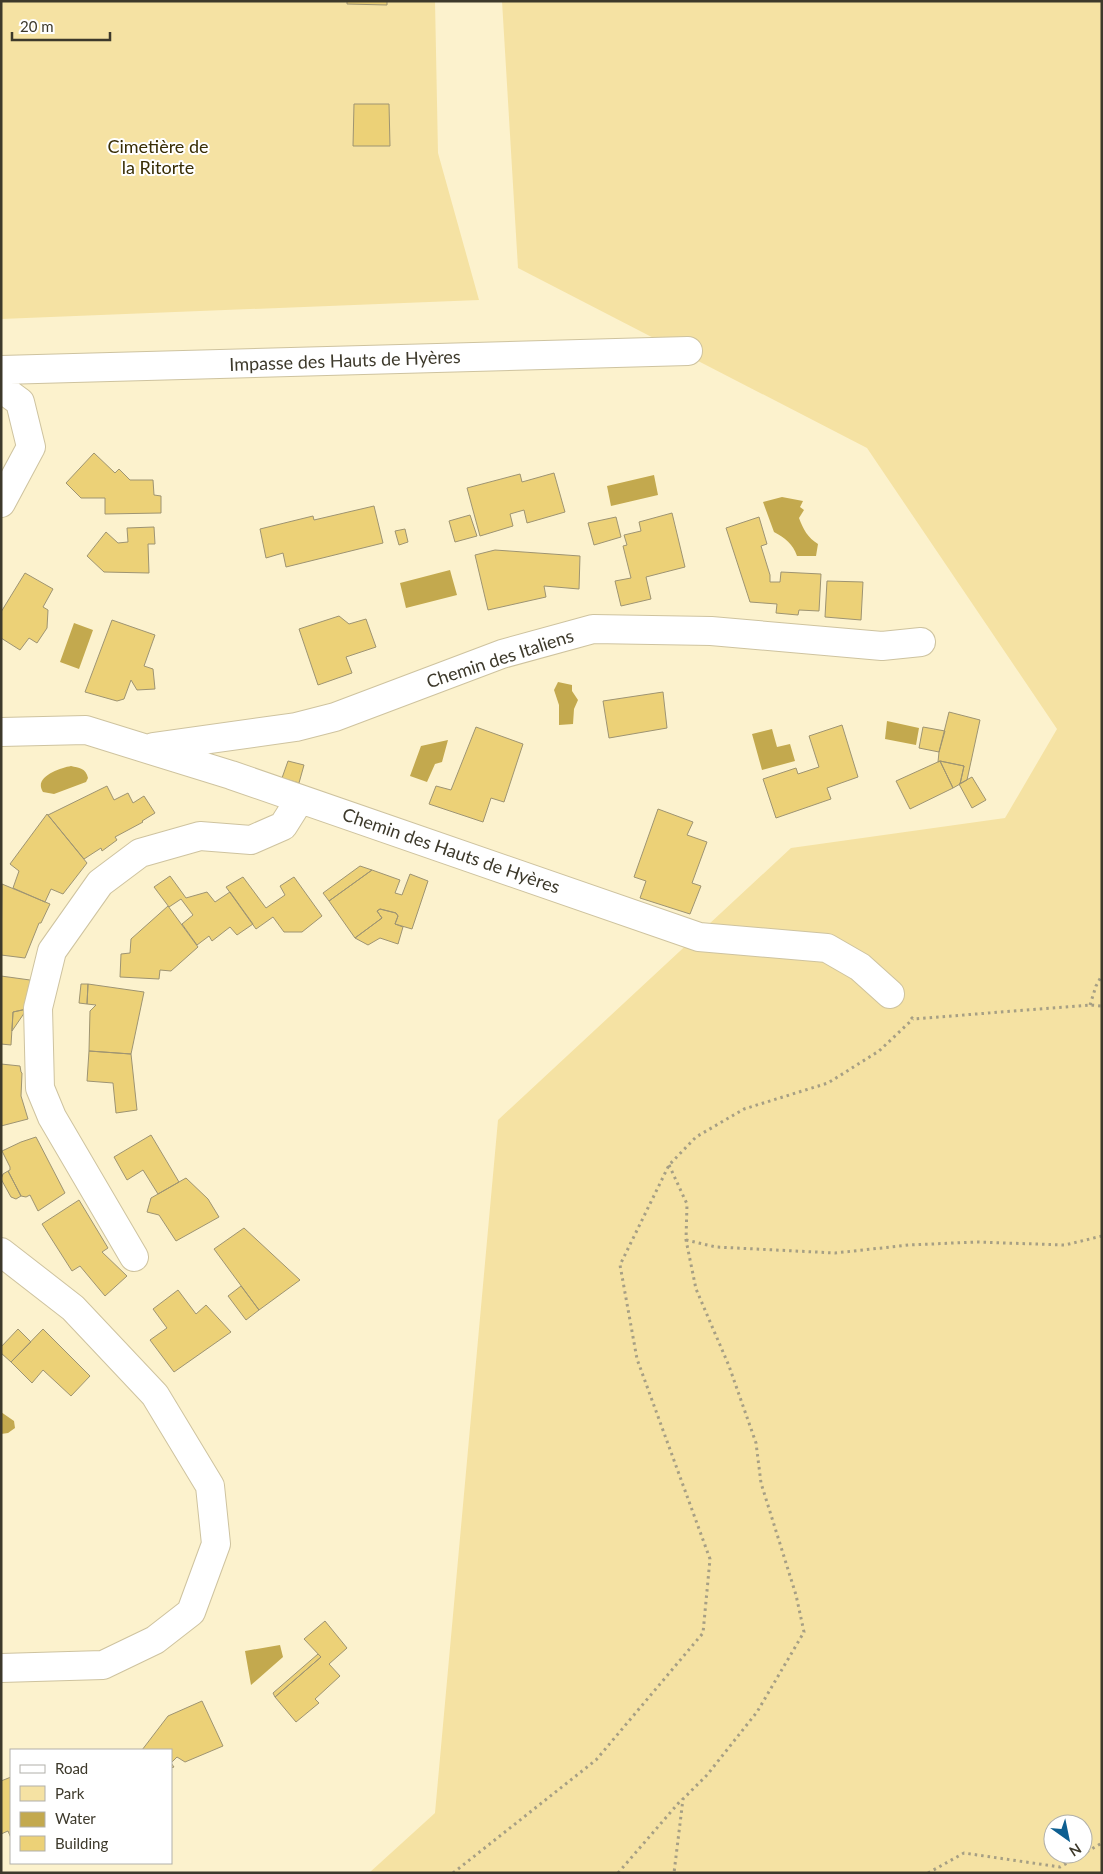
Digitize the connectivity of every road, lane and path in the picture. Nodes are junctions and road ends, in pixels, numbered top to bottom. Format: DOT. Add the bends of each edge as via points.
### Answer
graph roads {
  1 [pos="688,352"];
  2 [pos="1,370"];
  3 [pos="1,388"];
  4 [pos="1,503"];
  5 [pos="921,642"];
  6 [pos="1,732"];
  7 [pos="146,748"];
  8 [pos="300,799"];
  9 [pos="1102,975"];
  10 [pos="890,994"];
  11 [pos="1090,1006"];
  12 [pos="1102,1006"];
  13 [pos="912,1019"];
  14 [pos="669,1165"];
  15 [pos="1102,1236"];
  16 [pos="686,1240"];
  17 [pos="1,1252"];
  18 [pos="134,1257"];
  19 [pos="1,1668"];
  20 [pos="683,1799"];
  21 [pos="1102,1843"];
  22 [pos="453,1873"];
  23 [pos="618,1873"];
  24 [pos="674,1873"];
  25 [pos="928,1873"];
  1 -- 2 [label="street, Impasse des Hauts de Hyères"];
  3 -- 4 [label="street" via="20,402 30,447"];
  5 -- 7 [label="street, Chemin des Italiens" via="882,646 711,631 593,629 502,654 335,716 296,727"];
  6 -- 7 [label="street, Chemin des Hauts de Hyères" via="86,730"];
  7 -- 8 [label="street, Chemin des Hauts de Hyères"];
  8 -- 10 [label="street, Chemin des Hauts de Hyères" via="699,937 827,948 860,967"];
  8 -- 18 [label="street" via="283,826 251,840 200,836 140,853 100,884 52,951 38,1008 40,1088 52,1117"];
  9 -- 11 [label="path"];
  10 -- 13 [label="path"];
  11 -- 12 [label="path"];
  11 -- 13 [label="path"];
  13 -- 14 [label="path" via="879,1051 828,1084 744,1109 696,1137"];
  14 -- 16 [label="path" via="686,1204"];
  14 -- 22 [label="path" via="620,1265 637,1359 710,1559 703,1633 596,1760"];
  15 -- 16 [label="path" via="1065,1245 976,1242 835,1253 716,1247"];
  16 -- 20 [label="path" via="696,1289 729,1366 756,1442 761,1482 796,1595 804,1632 757,1712 707,1775"];
  17 -- 19 [label="street" via="73,1308 155,1396 210,1486 216,1544 191,1612 155,1640 103,1665"];
  20 -- 23 [label="path"];
  20 -- 24 [label="path"];
  21 -- 25 [label="path" via="1060,1867 964,1853"];
}
